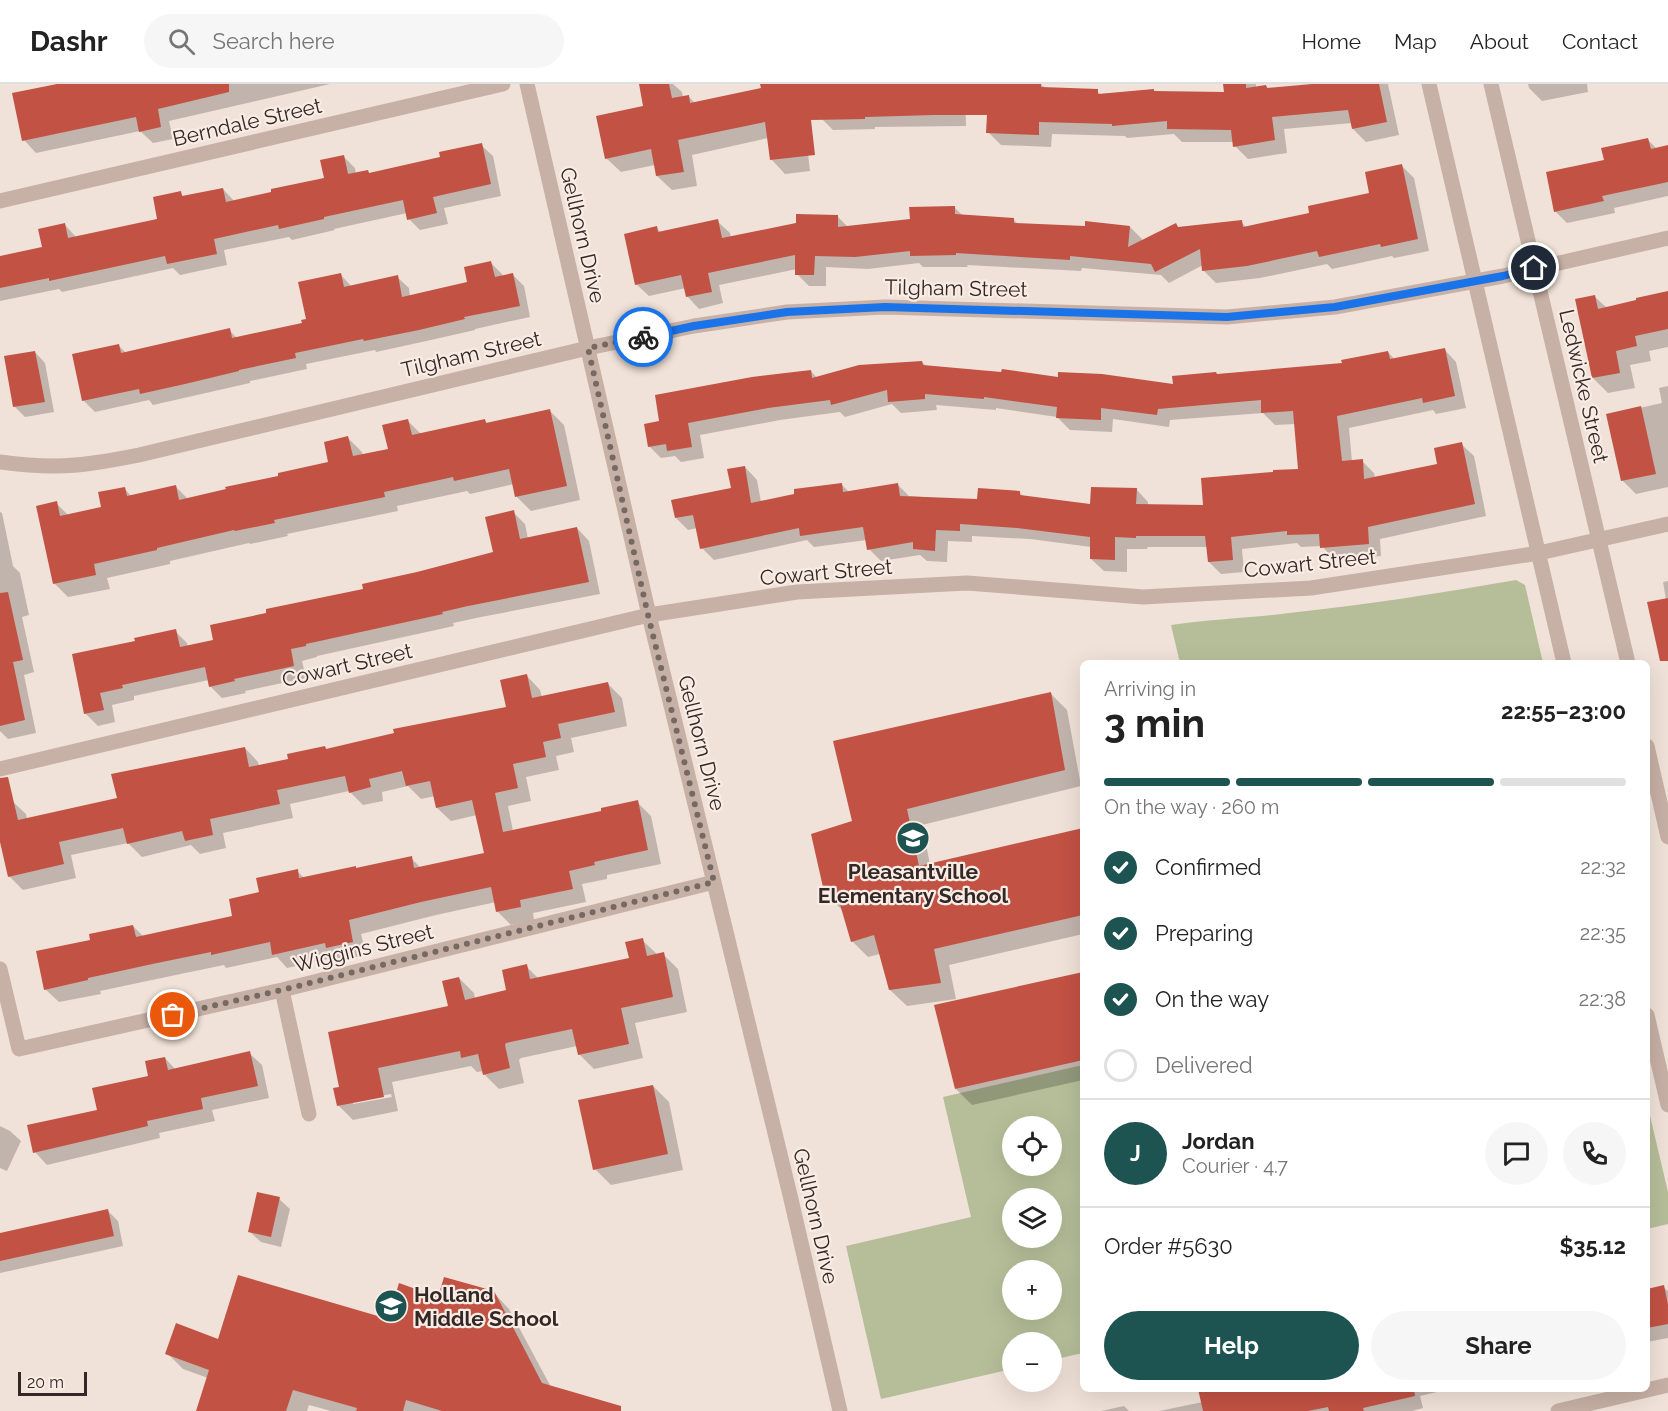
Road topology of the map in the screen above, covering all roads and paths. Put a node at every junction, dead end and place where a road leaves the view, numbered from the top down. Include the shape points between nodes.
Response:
1 (503, 84) edge
2 (527, 84) edge
3 (1429, 84) edge
4 (1491, 84) edge
5 (0, 201) edge
6 (1668, 238) edge
7 (1534, 268) junction
8 (1476, 281) junction
9 (588, 348) junction
10 (0, 462) edge
11 (1668, 524) edge
12 (1600, 540) junction
13 (1539, 553) junction
14 (648, 615) junction
15 (1563, 660) edge
16 (1627, 660) edge
17 (1650, 762) edge
18 (0, 769) edge
19 (1659, 811) edge
20 (1668, 837) edge
21 (714, 882) junction
22 (0, 969) edge
23 (282, 990) junction
24 (1650, 1027) edge
25 (1667, 1095) edge
26 (309, 1114) dead end
27 (1668, 1385) edge
28 (1650, 1389) edge
29 (1638, 1392) edge
30 (840, 1411) edge
31 (1558, 1411) edge

1 - 5 street, Berndale Street
2 - 9 street, Gellhorn Drive
3 - 8 street
4 - 7 street, Ledwicke Street
6 - 7 street, Tilgham Street
7 - 8 street, Tilgham Street
7 - 12 street, Ledwicke Street
8 - 9 street, Tilgham Street via 1335,307 1227,317 885,307 787,312
8 - 13 street
9 - 10 street, Tilgham Street via 139,455 91,464
9 - 14 street, Gellhorn Drive
11 - 12 street, Cowart Street
12 - 13 street, Cowart Street
12 - 16 street, Ledwicke Street
13 - 14 street, Cowart Street via 1311,588 1143,597 967,583 797,592
13 - 15 street
14 - 18 street, Cowart Street
14 - 21 street, Gellhorn Drive
17 - 19 street
19 - 20 street
21 - 23 street, Wiggins Street
21 - 30 street, Gellhorn Drive
22 - 23 street, Wiggins Street via 20,1049
23 - 26 street
24 - 25 street
27 - 28 street
29 - 31 street

